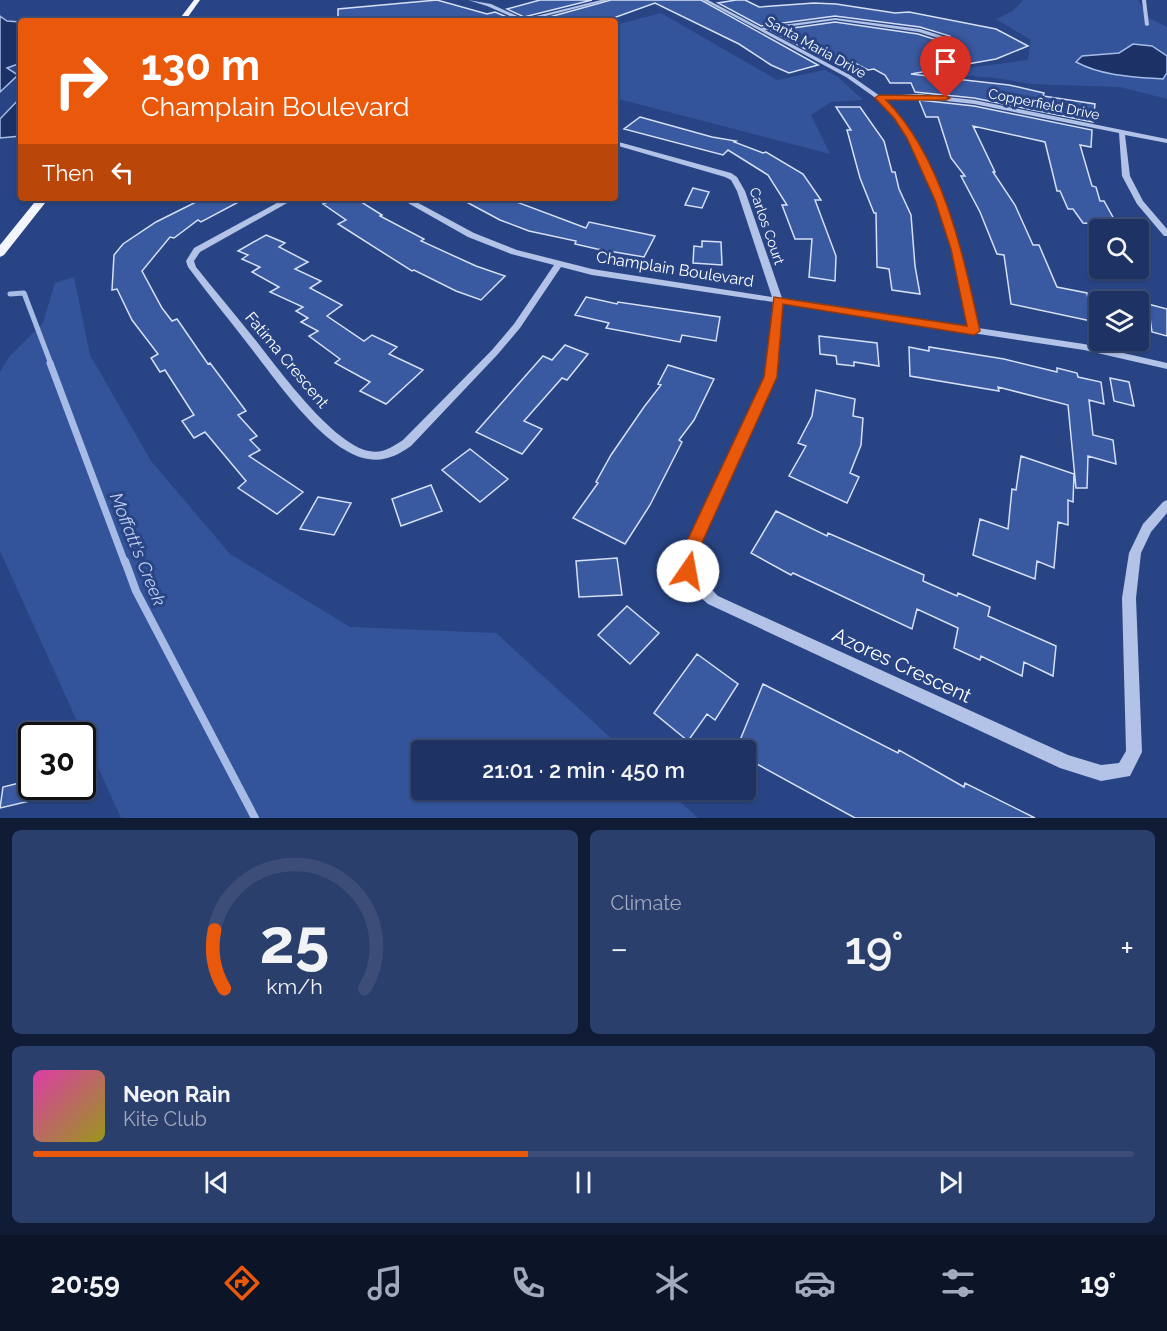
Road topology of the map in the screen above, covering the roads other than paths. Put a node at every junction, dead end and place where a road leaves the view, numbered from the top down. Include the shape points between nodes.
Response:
1 (197, 0) edge
2 (470, 0) edge
3 (607, 0) edge
4 (705, 0) edge
5 (1144, 0) edge
6 (184, 18) edge
7 (515, 18) edge
8 (533, 18) edge
9 (1147, 25) dead end
10 (761, 29) junction
11 (946, 39) dead end
12 (879, 98) junction
13 (1122, 132) junction
14 (1167, 141) edge
15 (618, 144) edge
16 (42, 201) edge
17 (287, 201) edge
18 (409, 201) edge
19 (1167, 234) edge
20 (0, 253) edge
21 (558, 265) junction
22 (778, 300) junction
23 (974, 331) junction
24 (1167, 366) edge
25 (1167, 505) edge

1 - 6 main road
2 - 7 street
3 - 8 street
4 - 10 street, Santa Maria Drive
5 - 9 street
10 - 11 street via 843,19
10 - 12 street, Santa Maria Drive via 848,76
12 - 13 street, Copperfield Drive via 946,98
12 - 23 street, Santa Maria Drive via 912,138 940,200 956,249
13 - 14 street, Copperfield Drive
13 - 19 street via 1126,176 1140,202
15 - 22 street, Carlos Court via 735,179
16 - 20 main road
17 - 21 street, Fatima Crescent via 197,250 190,261 192,267 316,420 356,452 376,457 407,443 495,352
18 - 21 street, Champlain Boulevard via 471,234
21 - 22 street, Champlain Boulevard
22 - 23 street, Champlain Boulevard
22 - 25 street, Azores Crescent via 770,377 688,556 688,571 697,587 713,600 1066,762 1101,773 1124,770 1134,752 1129,598 1135,553 1147,528
23 - 24 street, Champlain Boulevard via 1084,347

